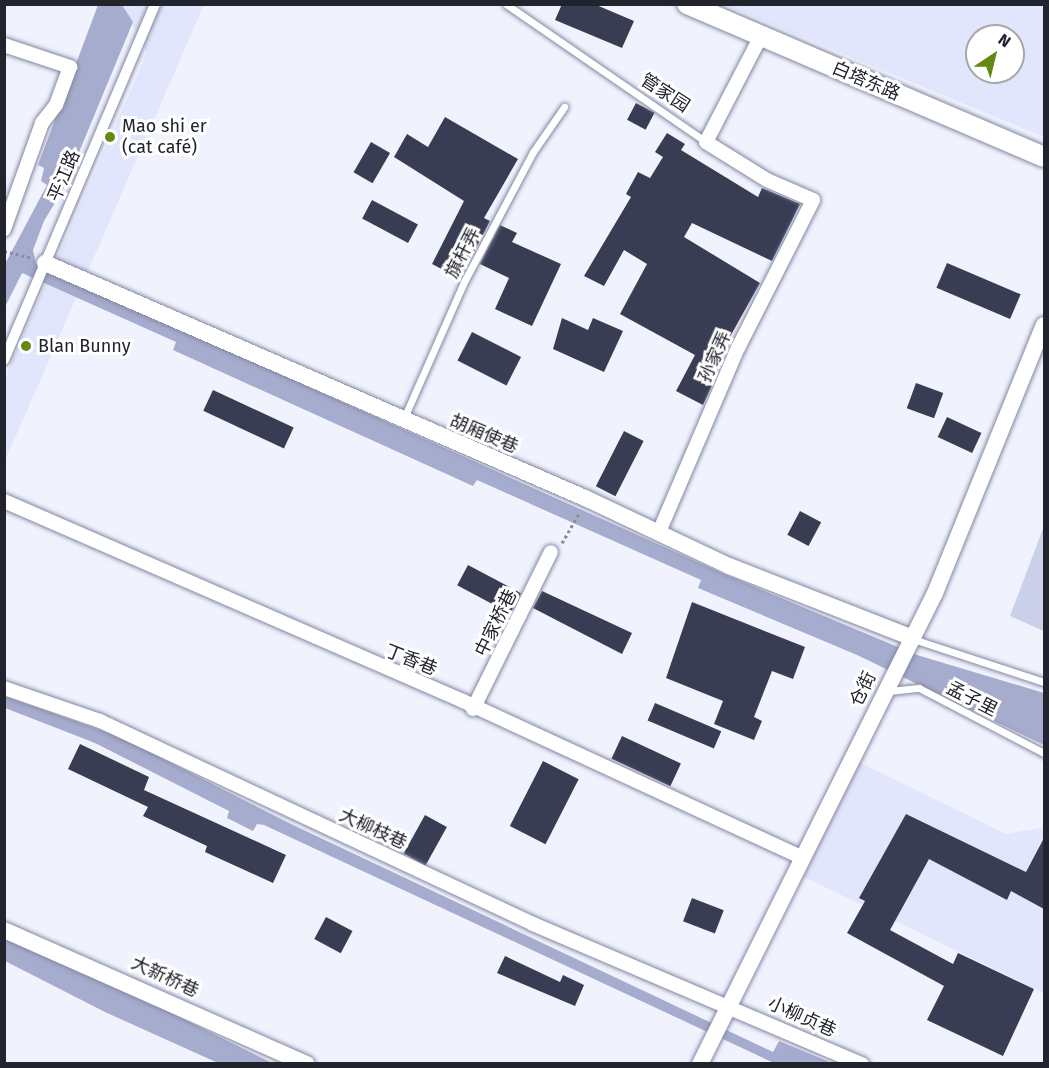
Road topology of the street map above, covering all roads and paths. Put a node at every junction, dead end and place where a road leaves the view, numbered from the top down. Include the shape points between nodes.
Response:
1 (155, 4) edge
2 (506, 4) edge
3 (687, 4) edge
4 (761, 36) junction
5 (4, 45) edge
6 (564, 107) dead end
7 (706, 142) junction
8 (1044, 158) edge
9 (813, 200) joint
10 (4, 229) edge
11 (4, 251) edge
12 (42, 263) junction
13 (1044, 325) edge
14 (4, 360) edge
15 (403, 421) junction
16 (4, 501) edge
17 (579, 513) dead end
18 (659, 532) junction
19 (571, 535) dead end
20 (551, 552) dead end
21 (908, 640) junction
22 (1044, 682) edge
23 (4, 688) edge
24 (885, 688) junction
25 (473, 710) junction
26 (1044, 753) edge
27 (801, 857) junction
28 (4, 930) edge
29 (727, 1003) junction
30 (307, 1064) edge
31 (700, 1064) edge
32 (862, 1064) edge

1 - 12 street, 平江路
2 - 7 lane, 管家园
3 - 4 main road, 白塔东路
4 - 7 street
4 - 8 main road, 白塔东路
5 - 10 street via 70,67 56,105 42,123
6 - 15 lane, 旗杆弄 via 465,280
7 - 9 street, 管家园 via 766,180
9 - 18 street, 孙家弄 via 738,348
11 - 12 path via 11,250
12 - 14 street, 平江路 via 38,282
12 - 15 street, 胡厢使巷
13 - 21 street, 仓街 via 935,593
15 - 18 street, 胡厢使巷
16 - 25 street, 丁香巷
17 - 19 path
18 - 21 street, 胡厢使巷
20 - 25 street, 中家桥巷
21 - 22 lane
21 - 24 street, 仓街
23 - 29 street, 大柳枝巷 via 100,721 533,924
24 - 26 lane, 孟子里 via 919,688
24 - 27 street, 仓街
25 - 27 street, 丁香巷
27 - 29 street, 仓街
28 - 30 street, 大新桥巷
29 - 31 street, 仓街
29 - 32 street, 小柳贞巷

